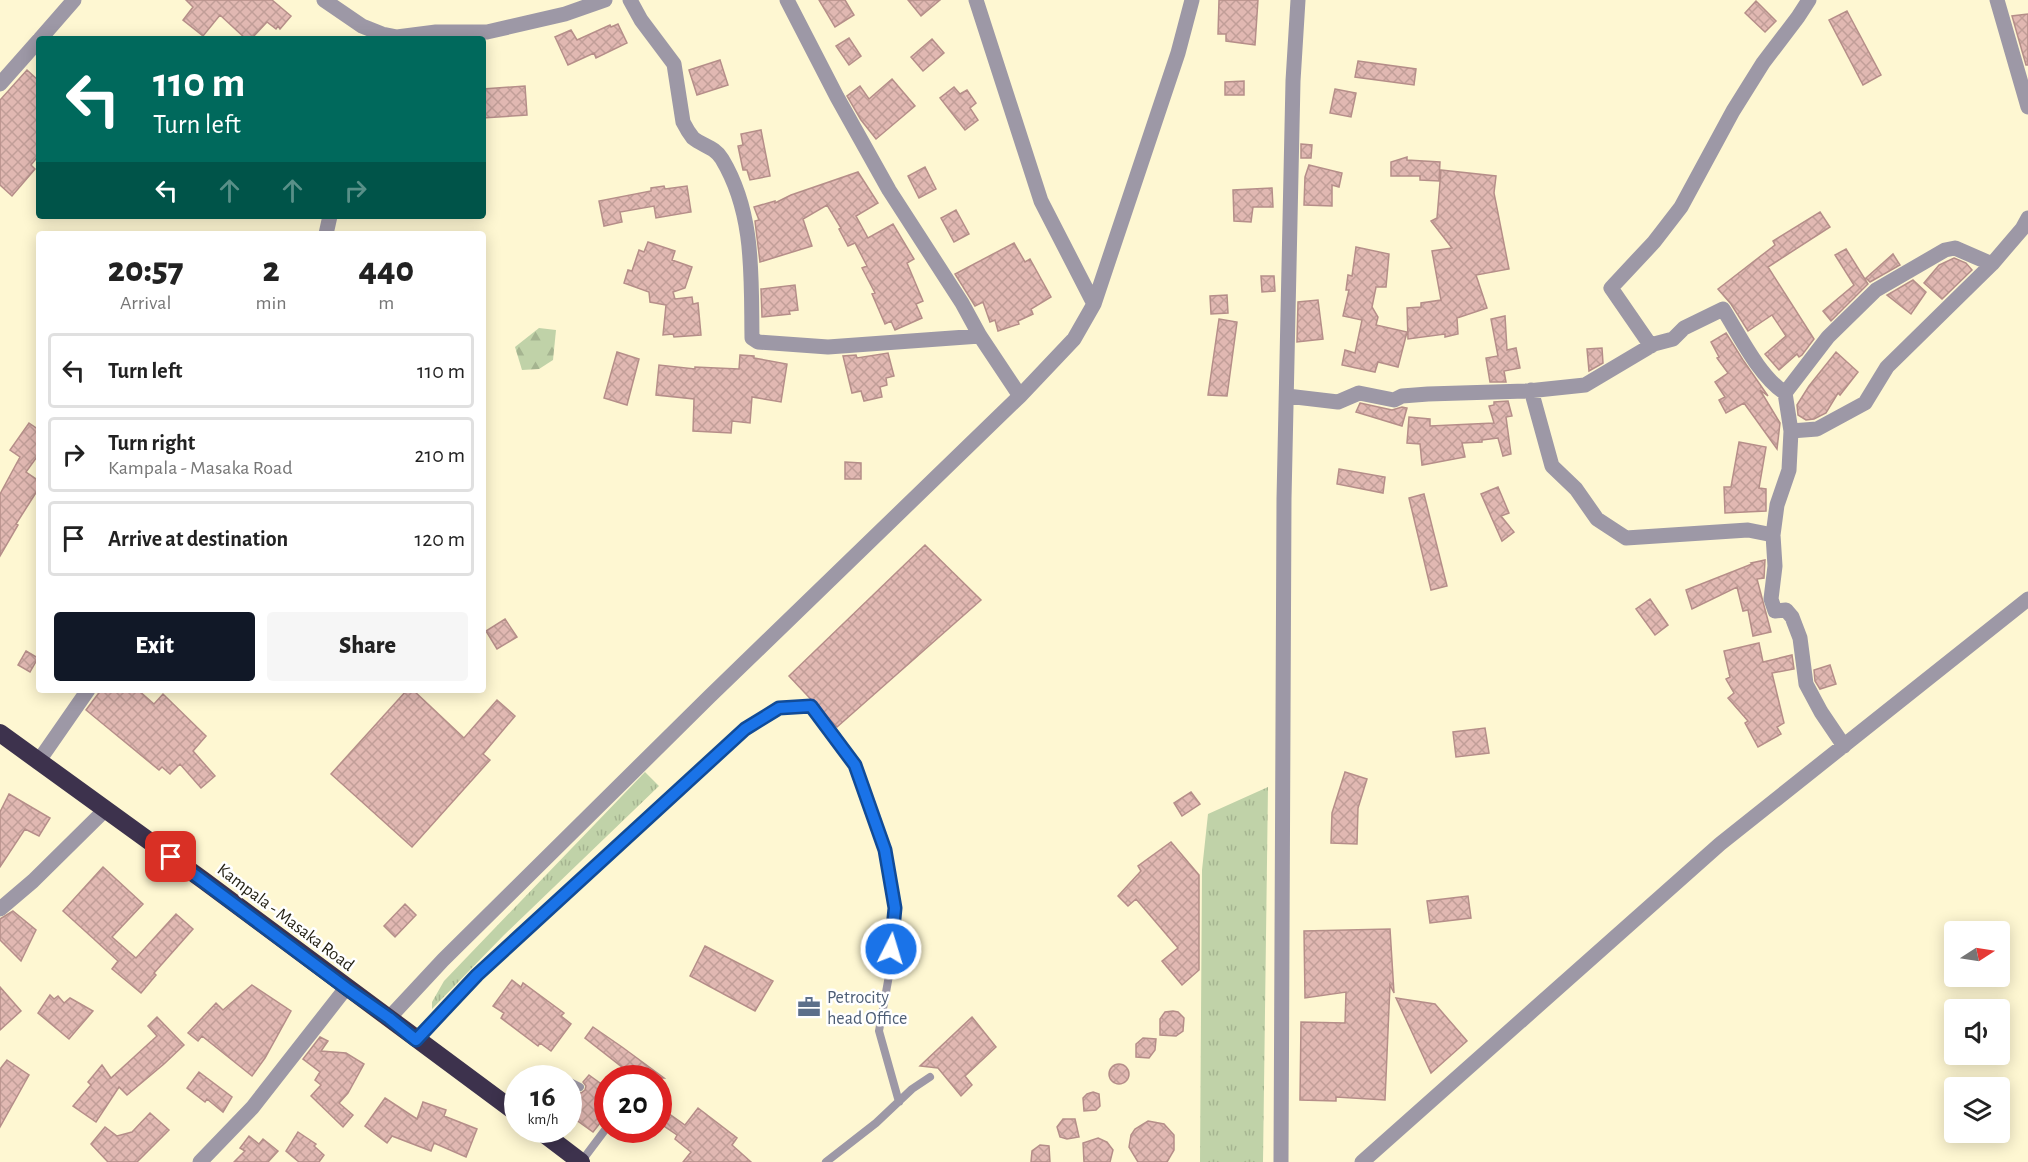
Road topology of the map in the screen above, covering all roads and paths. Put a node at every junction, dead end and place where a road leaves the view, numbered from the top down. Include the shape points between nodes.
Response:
1 (74, 0) edge
2 (324, 0) edge
3 (605, 0) edge
4 (630, 0) edge
5 (787, 0) edge
6 (976, 0) edge
7 (1192, 0) edge
8 (1298, 0) edge
9 (1809, 0) edge
10 (1997, 0) edge
11 (361, 33) edge
12 (42, 36) edge
13 (392, 36) edge
14 (405, 36) edge
15 (36, 43) edge
16 (0, 84) edge
17 (2028, 107) edge
18 (2028, 218) edge
19 (1992, 264) junction
20 (1094, 304) junction
21 (980, 336) junction
22 (1651, 346) junction
23 (1532, 390) junction
24 (1785, 393) junction
25 (1020, 396) junction
26 (1287, 396) junction
27 (1791, 431) junction
28 (1773, 535) junction
29 (2028, 599) edge
30 (86, 693) edge
31 (0, 733) edge
32 (1844, 746) junction
33 (38, 762) junction
34 (106, 809) junction
35 (0, 909) edge
36 (346, 988) junction
37 (389, 1018) junction
38 (416, 1040) junction
39 (930, 1077) dead end
40 (899, 1102) junction
41 (504, 1104) edge
42 (556, 1143) edge
43 (594, 1143) edge
44 (579, 1161) edge
45 (200, 1162) edge
46 (826, 1162) edge
47 (1281, 1162) edge
48 (1362, 1162) edge

1 - 12 street
2 - 11 street
3 - 14 street via 565,14 486,32
4 - 21 street via 674,63 683,122 694,139 722,158 745,212 750,244 752,338 758,342 828,347
5 - 21 street via 889,190
6 - 20 street via 1041,201
7 - 20 street
8 - 26 street
9 - 22 street via 1733,111 1681,207 1611,288
10 - 17 street
11 - 13 street
15 - 16 street
18 - 19 street
19 - 24 street via 1954,248 1944,250 1876,290 1828,337
19 - 27 street via 1887,367 1865,404 1817,429
20 - 25 street via 1074,339
21 - 25 street
22 - 23 street via 1585,386
22 - 24 street via 1673,339 1684,328 1724,309 1773,386
23 - 26 street via 1428,394 1394,400 1359,393 1338,402
23 - 28 street via 1552,466 1576,489 1597,519 1626,538 1748,530
24 - 27 street
25 - 37 street via 701,705
26 - 47 street
27 - 28 street via 1789,470 1777,505
28 - 32 street via 1771,599 1775,611 1786,610 1792,617 1800,638 1806,684
29 - 32 street
30 - 33 street
31 - 33 highway, Kampala - Masaka Road
32 - 48 street via 1720,844
33 - 34 highway, Kampala - Masaka Road
34 - 35 street
34 - 36 highway, Kampala - Masaka Road
36 - 37 highway, Kampala - Masaka Road
36 - 45 street via 252,1108
37 - 38 highway, Kampala - Masaka Road
38 - 40 lane via 477,975 745,729 779,708 811,706 855,765 885,850 895,908 890,970 879,1031
38 - 41 highway, Kampala - Masaka Road
39 - 40 lane
40 - 46 lane
42 - 44 highway
43 - 44 lane

